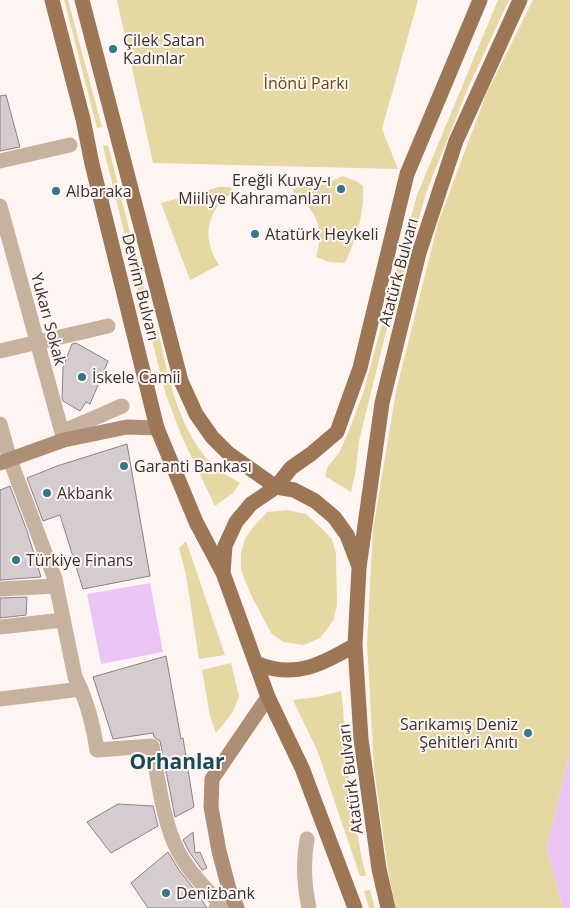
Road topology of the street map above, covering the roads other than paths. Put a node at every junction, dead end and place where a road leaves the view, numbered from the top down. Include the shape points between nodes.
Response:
1 (52, 0) edge
2 (82, 0) edge
3 (480, 0) edge
4 (520, 0) edge
5 (70, 145) dead end
6 (0, 161) edge
7 (1, 213) edge
8 (108, 326) dead end
9 (36, 342) junction
10 (0, 352) edge
11 (122, 406) dead end
12 (0, 424) edge
13 (157, 428) junction
14 (63, 436) junction
15 (5, 462) edge
16 (276, 487) junction
17 (359, 568) junction
18 (224, 573) junction
19 (56, 586) junction
20 (0, 589) edge
21 (62, 620) junction
22 (0, 627) edge
23 (355, 645) junction
24 (258, 664) junction
25 (81, 689) junction
26 (268, 697) junction
27 (0, 698) edge
28 (307, 839) dead end
29 (225, 907) edge
30 (309, 908) edge
31 (355, 908) edge
32 (388, 908) edge

1 - 13 main road, Devrim Bulvarı
2 - 16 main road, Devrim Bulvarı via 181,381 196,414 212,437 228,453
3 - 16 main road, Atatürk Bulvarı via 407,174 360,368 338,432 291,468
4 - 17 main road, Atatürk Bulvarı via 456,141 419,253 382,403
5 - 6 street
7 - 9 street, Yukarı Sokak
8 - 9 street
9 - 10 street
9 - 14 street, Yukarı Sokak
11 - 14 street
12 - 15 street
13 - 14 street via 127,427
13 - 18 main road, Devrim Bulvarı via 196,522
14 - 15 street
15 - 19 street
16 - 17 main road, Atatürk Bulvarı via 294,490 308,497 334,517 347,535
16 - 18 main road, Atatürk Bulvarı via 252,504 236,522 225,546
17 - 23 main road, Atatürk Bulvarı
18 - 24 main road, Atatürk Bulvarı
19 - 20 street
19 - 21 street
21 - 22 street
21 - 25 street via 75,677
23 - 24 main road via 332,659 306,668 281,671
23 - 32 main road, Atatürk Bulvarı via 361,739 379,869
24 - 26 main road, Atatürk Bulvarı
25 - 27 street
25 - 29 street via 93,724 97,750 152,746 165,815 178,851 202,884
26 - 29 street via 212,779 211,807 229,889
26 - 31 main road, Atatürk Bulvarı via 302,768
28 - 30 street via 304,858

